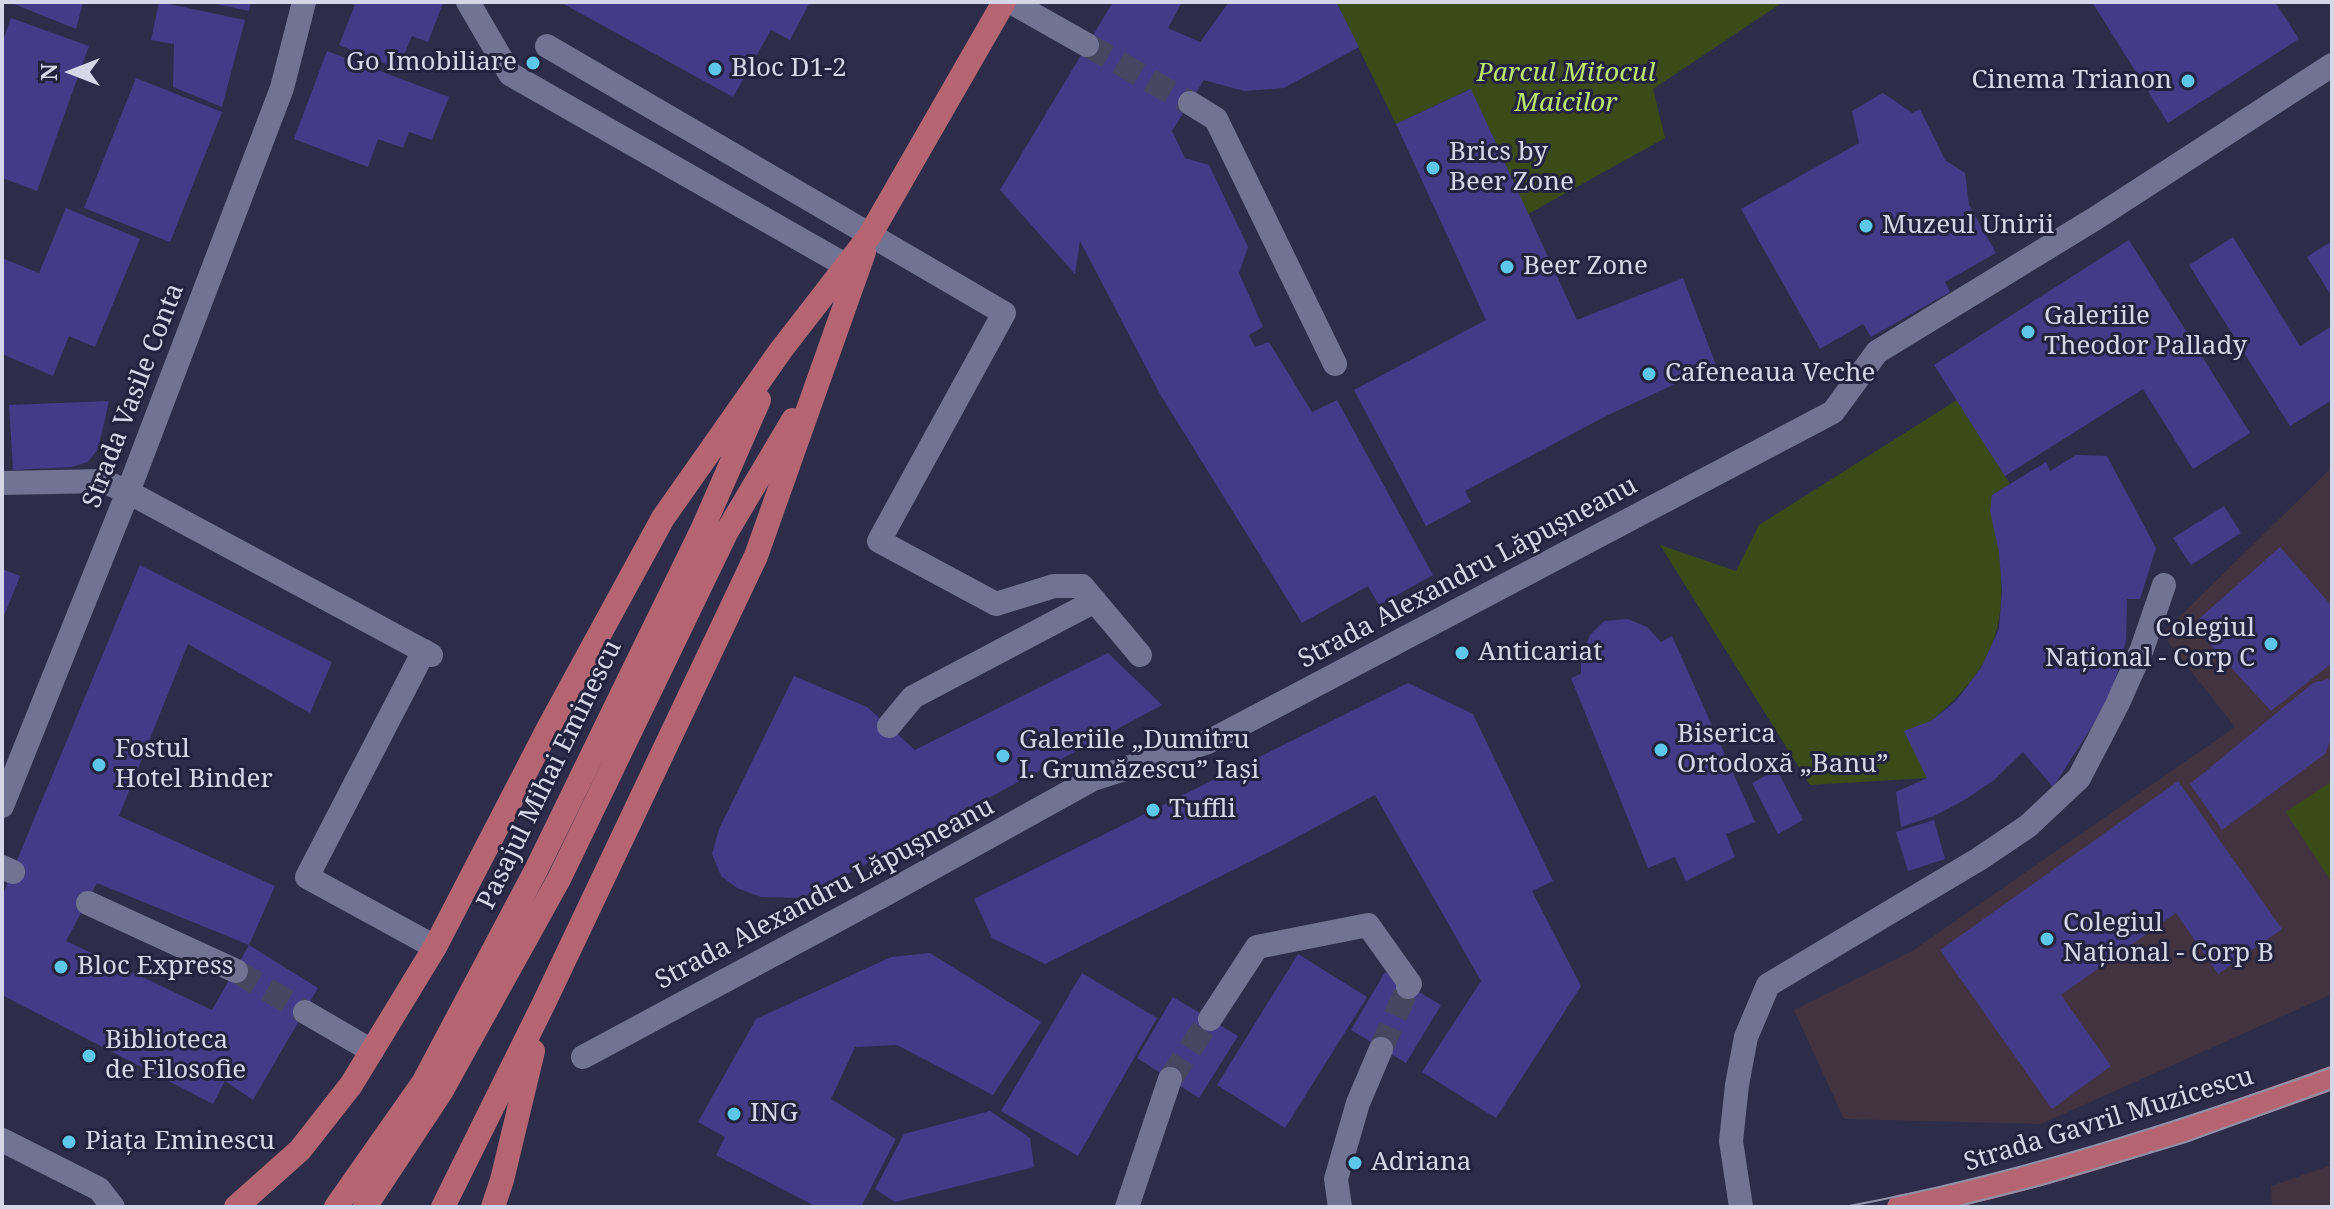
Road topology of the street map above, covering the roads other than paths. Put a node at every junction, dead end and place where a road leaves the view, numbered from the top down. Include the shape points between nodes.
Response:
1 (304, 2) edge
2 (468, 2) edge
3 (1004, 2) edge
4 (1011, 2) edge
5 (1087, 45) tunnel mouth
6 (547, 46) dead end
7 (2332, 65) edge
8 (1190, 103) tunnel mouth
9 (870, 235) junction
10 (845, 265) junction
11 (781, 350) junction
12 (1335, 364) dead end
13 (821, 374) junction
14 (2, 483) edge
15 (128, 492) junction
16 (2164, 585) dead end
17 (1095, 601) junction
18 (1140, 655) dead end
19 (889, 726) dead end
20 (2, 806) edge
21 (88, 903) dead end
22 (435, 947) junction
23 (236, 971) tunnel mouth
24 (1408, 987) dead end
25 (544, 1003) junction
26 (305, 1012) tunnel mouth
27 (1210, 1019) tunnel mouth
28 (1381, 1049) tunnel mouth
29 (372, 1051) junction
30 (583, 1057) dead end
31 (2332, 1078) edge
32 (1170, 1079) tunnel mouth
33 (2, 1140) edge
34 (1930, 1204) edge
35 (113, 1207) edge
36 (236, 1207) edge
37 (336, 1207) edge
38 (365, 1207) edge
39 (443, 1207) edge
40 (493, 1207) edge
41 (1127, 1207) edge
42 (1340, 1207) edge
43 (1741, 1207) edge
44 (1899, 1207) edge

1 - 15 street, Strada Vasile Conta via 282,88
2 - 10 street via 510,74
3 - 9 main road
4 - 5 street
6 - 9 street
7 - 30 street, Strada Alexandru Lăpușneanu via 1877,352 1833,412 1208,742 1093,779
8 - 12 street via 1216,119
9 - 10 main road
9 - 13 main road
9 - 17 street via 1004,313 879,541 996,604 1054,586 1082,586
10 - 11 main road
11 - 22 main road via 663,518
11 - 37 main road, Pasajul Mihai Eminescu via 702,530 536,870 423,1083
13 - 25 main road via 756,556
13 - 38 main road, Pasajul Mihai Eminescu via 726,533 559,879 441,1092
14 - 15 street via 103,481
15 - 20 street, Strada Vasile Conta
15 - 22 street via 428,653 307,877
16 - 43 street via 2124,691 2079,778 2028,826 1979,859 1768,985 1746,1037 1737,1085 1731,1141
17 - 18 street
17 - 19 street via 913,697
21 - 23 street
22 - 29 main road
24 - 27 street via 1368,925 1257,947
25 - 39 main road
25 - 40 main road
26 - 29 street
28 - 42 street via 1358,1103 1336,1179
29 - 36 main road via 300,1150
31 - 34 main road, Strada Gavril Muzicescu via 2183,1131
32 - 41 street
33 - 35 street via 99,1189
34 - 44 main road, Strada Gavril Muzicescu

